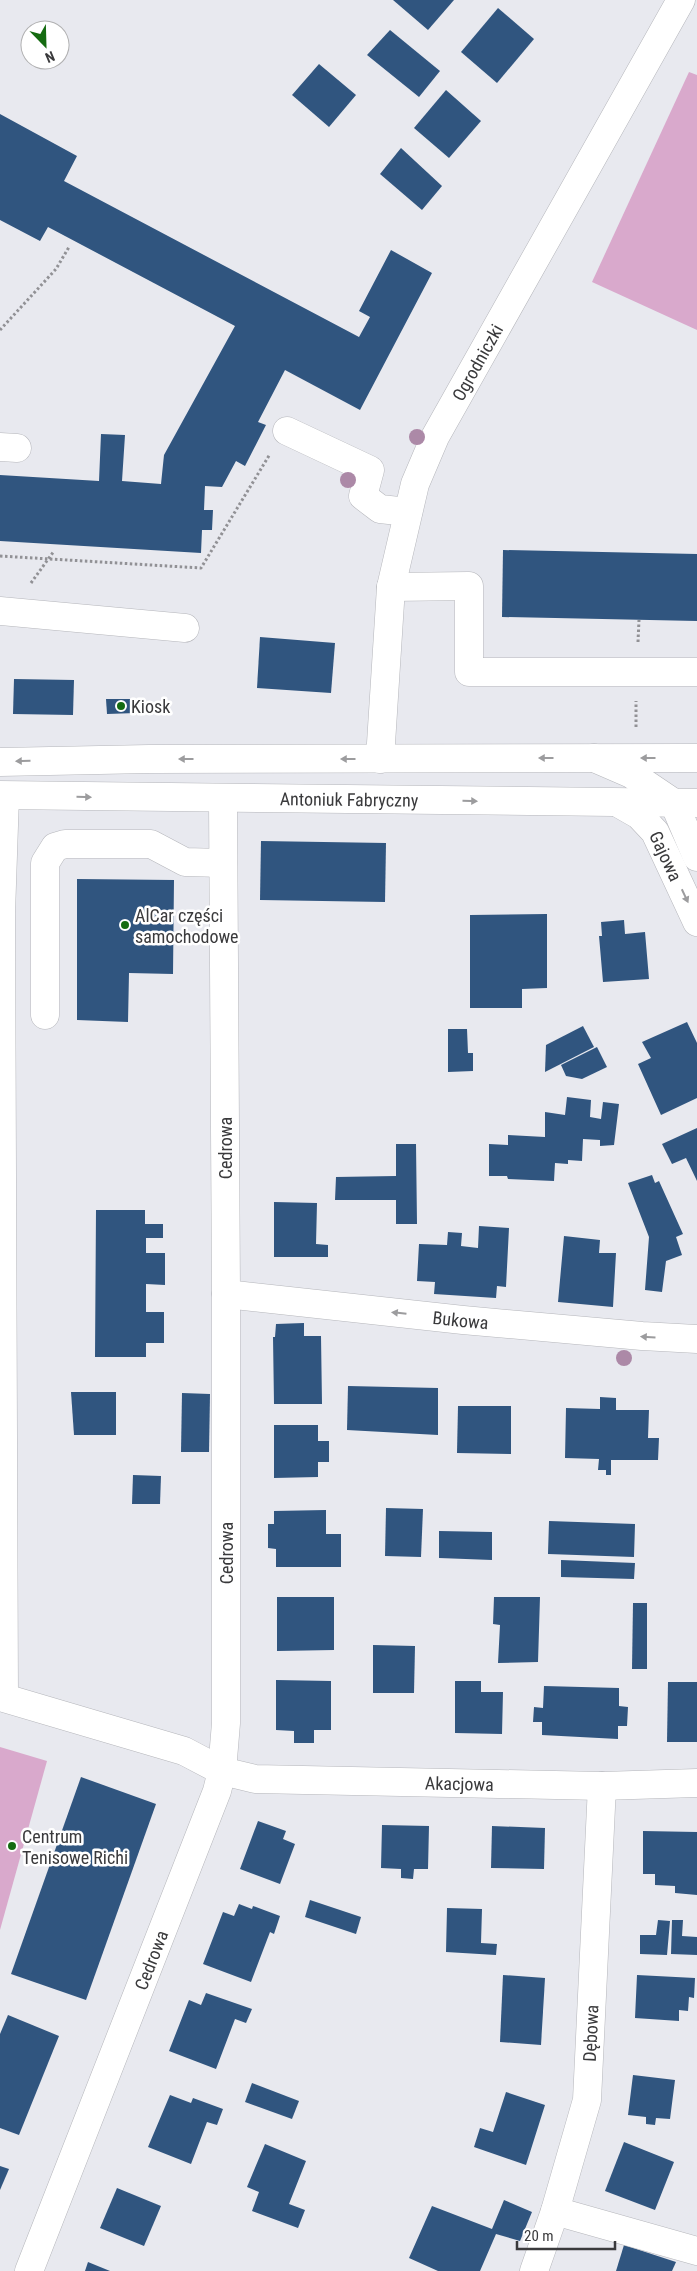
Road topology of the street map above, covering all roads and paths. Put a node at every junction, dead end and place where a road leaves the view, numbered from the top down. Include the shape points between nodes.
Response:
1 (681, 0) edge
2 (70, 247) dead end
3 (0, 330) edge
4 (287, 431) joint
5 (408, 512) junction
6 (0, 556) edge
7 (391, 587) junction
8 (0, 611) edge
9 (185, 628) dead end
10 (697, 672) edge
11 (594, 758) junction
12 (697, 758) edge
13 (380, 759) junction
14 (0, 762) edge
15 (2, 796) edge
16 (223, 799) junction
17 (618, 803) junction
18 (686, 803) edge
19 (697, 857) edge
20 (223, 863) junction
21 (1, 913) junction
22 (45, 914) junction
23 (697, 922) edge
24 (45, 1015) dead end
25 (226, 1294) junction
26 (697, 1338) edge
27 (222, 1771) junction
28 (697, 1784) edge
29 (602, 1786) junction
30 (556, 2211) junction
31 (697, 2251) edge
32 (29, 2271) edge
33 (534, 2271) edge

1 - 5 street, Ogrodniczki via 435,437 415,484
2 - 3 path via 56,269
4 - 5 street via 370,470 363,496 380,509
4 - 6 path via 259,470 201,568
5 - 7 street, Ogrodniczki
7 - 10 street via 469,586 469,672
7 - 13 street, Ogrodniczki
8 - 9 street
12 -> 11 street
11 -> 13 street
11 - 18 street
13 -> 14 street
15 -> 16 street, Antoniuk Fabryczny
15 - 21 street
16 -> 17 street, Antoniuk Fabryczny
16 - 20 street, Cedrowa
17 - 18 street, Antoniuk Fabryczny
17 -> 23 street, Gajowa via 639,815 655,832
18 - 19 street, Gajowa
20 - 22 street via 185,862 151,844 65,844 55,847 45,863
20 - 25 street, Cedrowa
21 - 22 street
21 - 27 street, Akacjowa via 4,1698 184,1751
22 - 24 street
26 -> 25 street, Bukowa via 463,1320
25 - 27 street, Cedrowa via 226,1723
27 - 29 street, Akacjowa via 255,1778
27 - 32 street, Cedrowa via 217,1791
28 - 29 street, Akacjowa
29 - 30 street, Dębowa via 587,2100
30 - 31 street
30 - 33 street, Dębowa

